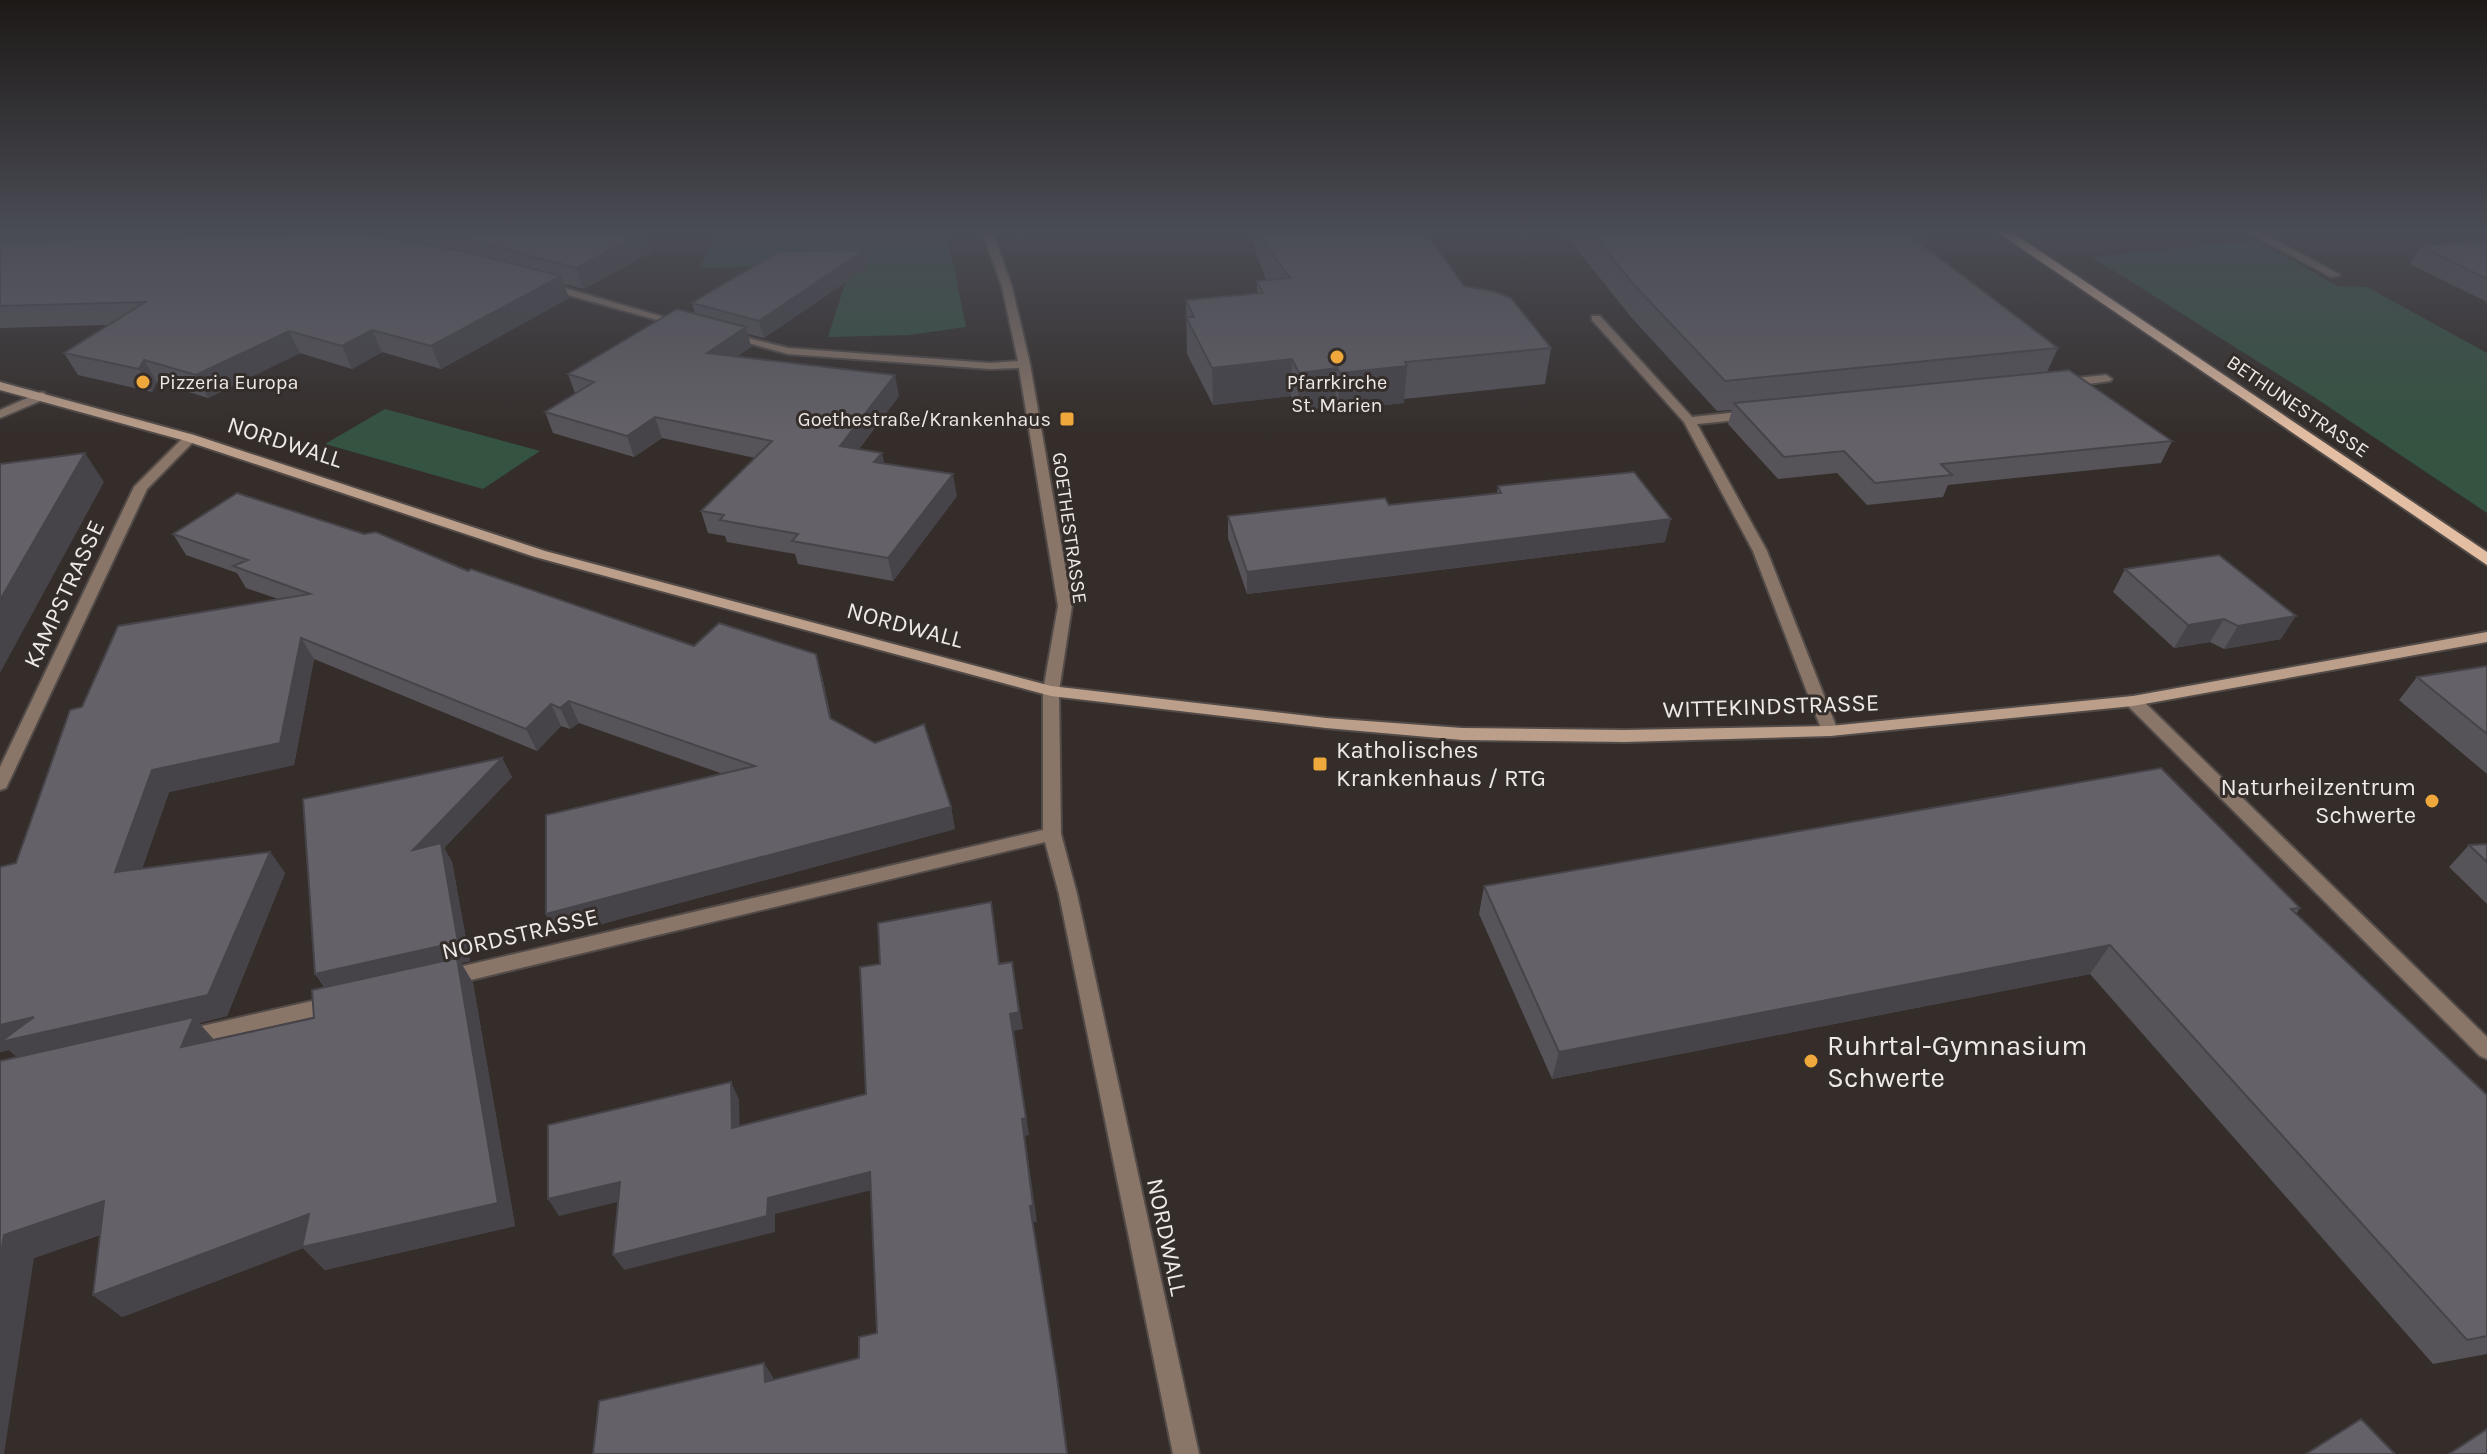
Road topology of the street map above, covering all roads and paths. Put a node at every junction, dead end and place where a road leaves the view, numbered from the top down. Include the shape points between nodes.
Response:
1 (599, 301) edge
2 (1010, 301) edge
3 (2105, 301) edge
4 (1596, 318) dead end
5 (696, 328) edge
6 (711, 332) edge
7 (1024, 364) junction
8 (2106, 379) dead end
9 (2045, 385) edge
10 (0, 386) edge
11 (41, 396) junction
12 (1765, 413) edge
13 (0, 414) edge
14 (1689, 421) junction
15 (190, 438) junction
16 (2487, 560) edge
17 (2487, 637) edge
18 (1051, 691) junction
19 (2133, 701) junction
20 (1830, 731) junction
21 (0, 784) edge
22 (1052, 834) junction
23 (428, 982) edge
24 (352, 1000) edge
25 (168, 1041) edge
26 (2487, 1050) edge
27 (1186, 1454) edge

1 - 5 street
2 - 7 street, GOETHESTRASSE
3 - 16 main road, BETHUNESTRASSE
4 - 14 street
6 - 7 street via 788,351
7 - 18 street, GOETHESTRASSE via 1065,606
8 - 9 street
10 - 11 main road, NORDWALL
11 - 13 street
11 - 15 main road, NORDWALL
12 - 14 street
14 - 20 street via 1760,551
15 - 18 main road, NORDWALL via 540,554
15 - 21 street, KAMPSTRASSE via 141,487
17 - 19 main road, WITTEKINDSTRASSE
18 - 20 main road, WITTEKINDSTRASSE via 1462,734
18 - 22 street, NORDWALL
19 - 20 main road, WITTEKINDSTRASSE
19 - 26 street
22 - 23 street, NORDSTRASSE
22 - 27 street, NORDWALL
24 - 25 street

